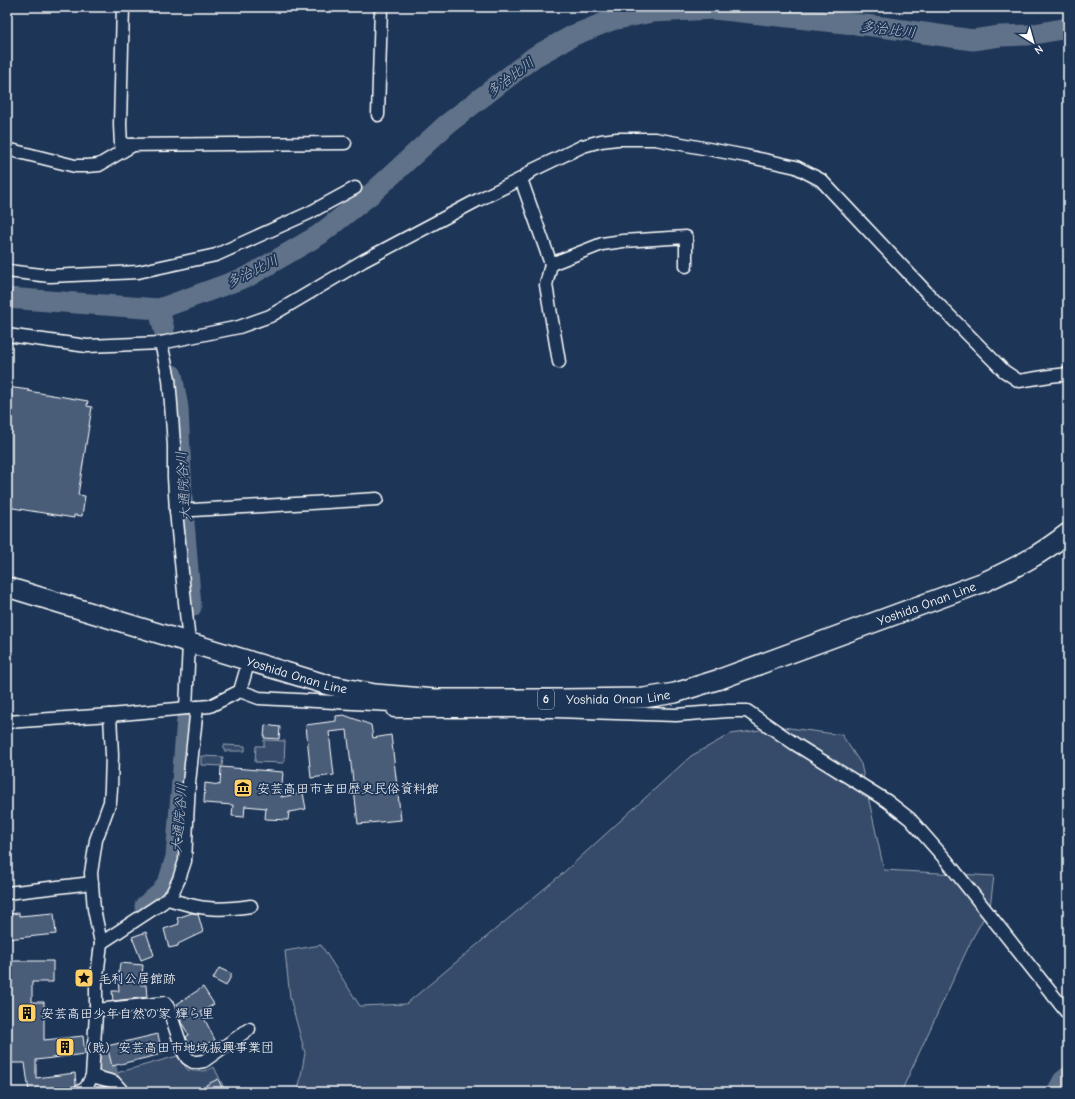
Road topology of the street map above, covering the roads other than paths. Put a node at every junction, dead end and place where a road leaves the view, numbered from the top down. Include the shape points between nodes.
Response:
1 (122, 7) edge
2 (381, 7) edge
3 (378, 115) dead end
4 (345, 143) dead end
5 (133, 145) junction
6 (7, 149) edge
7 (522, 179) junction
8 (355, 188) dead end
9 (551, 264) junction
10 (686, 266) dead end
11 (7, 271) edge
12 (7, 335) edge
13 (161, 343) junction
14 (559, 362) dead end
15 (1068, 374) edge
16 (377, 499) dead end
17 (176, 511) junction
18 (1068, 534) edge
19 (7, 587) edge
20 (189, 643) junction
21 (249, 660) junction
22 (240, 691) junction
23 (191, 707) junction
24 (110, 715) junction
25 (7, 722) edge
26 (92, 883) junction
27 (7, 893) edge
28 (167, 899) junction
29 (251, 906) dead end
30 (101, 943) junction
31 (96, 1010) junction
32 (1068, 1014) edge
33 (249, 1029) dead end
34 (95, 1077) junction
35 (79, 1092) edge
36 (124, 1092) edge

1 - 5 street via 121,145
2 - 3 street
4 - 5 street
5 - 6 street via 99,165 87,166 75,166
7 - 9 street
7 - 13 street via 363,261 270,316 239,327
7 - 15 street via 533,170 583,146 601,141 630,139 655,138 673,141 796,167 821,180 1004,371 1019,381
8 - 11 street via 309,214 216,255 138,272 50,276
9 - 10 street via 602,244 686,237
9 - 14 street via 546,284
12 - 13 street via 87,346
13 - 17 street via 172,404
16 - 17 street
17 - 20 street
18 - 21 main road, Yoshida Onan Line / 6 via 1037,556 984,582 720,679 675,693 644,698 435,699 375,694 328,685
19 - 20 main road, Yoshida Onan Line / 6
20 - 21 main road, Yoshida Onan Line / 6
20 - 23 street
21 - 22 street
22 - 23 street via 210,706
22 - 32 street via 259,698 391,705 394,711 555,711 676,715 748,711 795,744 888,801 910,819 946,860
23 - 24 street
23 - 28 street via 185,861 172,894
24 - 25 street
24 - 26 street via 112,788 110,802 96,840
26 - 27 street
26 - 30 street
28 - 29 street via 208,908
28 - 30 street
30 - 31 street
31 - 33 street via 165,1004 183,1051 193,1062 204,1061
31 - 34 street
34 - 35 street
34 - 36 street via 114,1082

